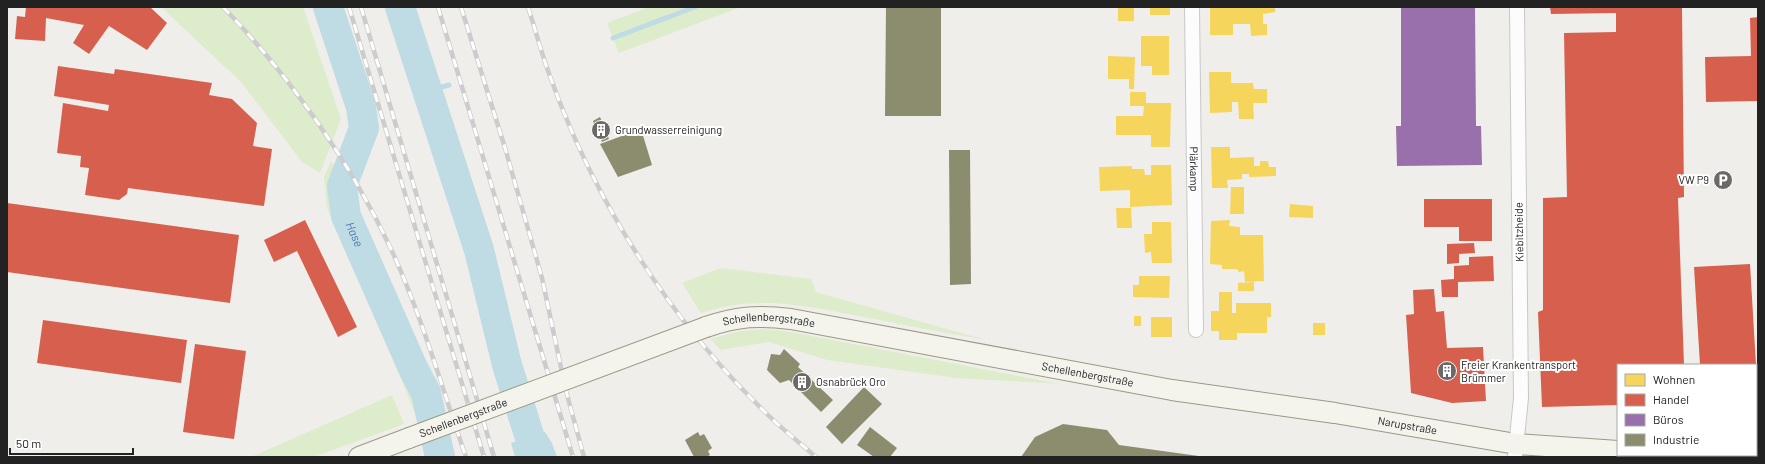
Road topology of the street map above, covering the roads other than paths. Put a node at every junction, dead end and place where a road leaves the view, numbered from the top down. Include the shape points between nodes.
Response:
1 (1192, 7) edge
2 (1517, 7) edge
3 (1196, 330) dead end
4 (1197, 394) joint
5 (1516, 451) edge
6 (1617, 451) edge
7 (359, 457) edge

1 - 3 street, Piärkamp
2 - 5 street, Kiebitzheide via 1521,398
4 - 5 street, Narupstraße via 1335,413
4 - 7 street, Schellenbergstraße, bridge via 791,319 762,316 737,318 706,326
5 - 6 street, Narupstraße

